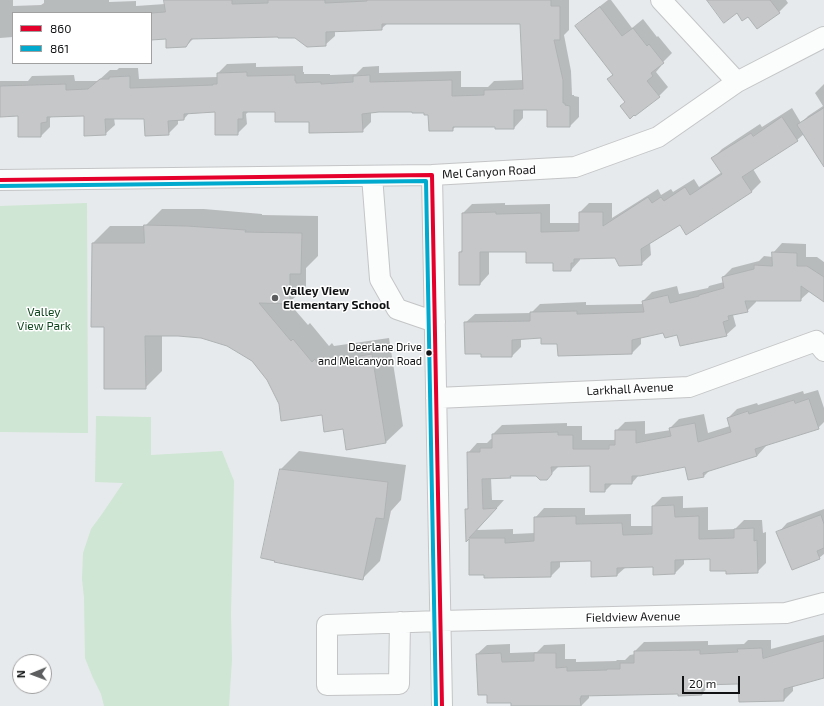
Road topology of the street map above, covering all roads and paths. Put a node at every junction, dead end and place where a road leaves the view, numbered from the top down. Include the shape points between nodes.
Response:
1 (661, 0) edge
2 (824, 37) edge
3 (736, 82) junction
4 (432, 175) junction
5 (372, 176) junction
6 (0, 180) edge
7 (435, 322) junction
8 (820, 346) edge
9 (436, 398) junction
10 (824, 603) edge
11 (440, 621) junction
12 (400, 622) junction
13 (442, 706) edge

1 - 3 street
2 - 3 street, Mel Canyon Road
3 - 4 street, Mel Canyon Road via 658,137 575,167
4 - 5 street, Mel Canyon Road
4 - 7 street
5 - 6 street, Mel Canyon Road
5 - 7 street via 380,279 397,309
7 - 9 street
8 - 9 street, Larkhall Avenue via 689,387
9 - 11 street
10 - 11 street, Fieldview Avenue via 786,613
11 - 12 street, Fieldview Avenue
11 - 13 street
12 - 12 street, Fieldview Avenue via 327,625 328,685 399,684

